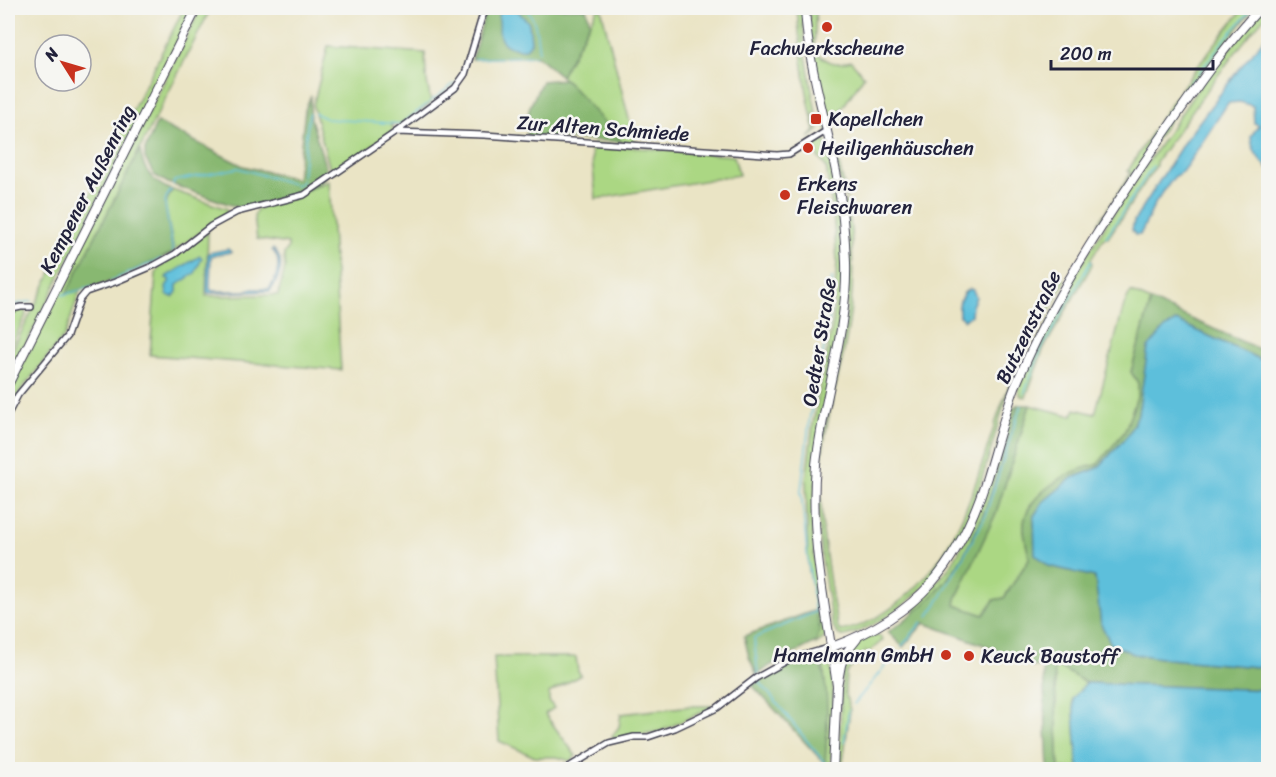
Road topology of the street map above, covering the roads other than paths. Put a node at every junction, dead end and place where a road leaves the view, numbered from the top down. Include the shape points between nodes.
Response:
1 (197, 8) edge
2 (488, 8) edge
3 (805, 8) edge
4 (1260, 8) edge
5 (826, 130) junction
6 (396, 132) junction
7 (31, 307) dead end
8 (8, 310) edge
9 (8, 386) edge
10 (8, 414) edge
11 (859, 637) junction
12 (828, 648) junction
13 (837, 686) junction
14 (564, 770) edge
15 (833, 770) edge

1 - 9 main road, Kempener Außenring
2 - 6 street via 465,74 455,88
3 - 5 main road, Oedter Straße via 810,64
4 - 11 main road, Butzenstraße via 1201,80 1123,194 1057,301 1015,387 972,517 949,561 908,606
5 - 6 street, Zur Alten Schmiede via 789,154 777,155
5 - 12 main road, Oedter Straße via 840,195 846,265 844,316 815,485 818,561
6 - 10 street via 304,195 237,212 155,265 86,292 67,336 18,395
7 - 8 street
11 - 12 main road, Butzenstraße
11 - 13 main road via 840,665
12 - 13 main road, Oedter Straße
12 - 14 street via 790,659 756,678 717,708 660,735 609,743
13 - 15 main road

